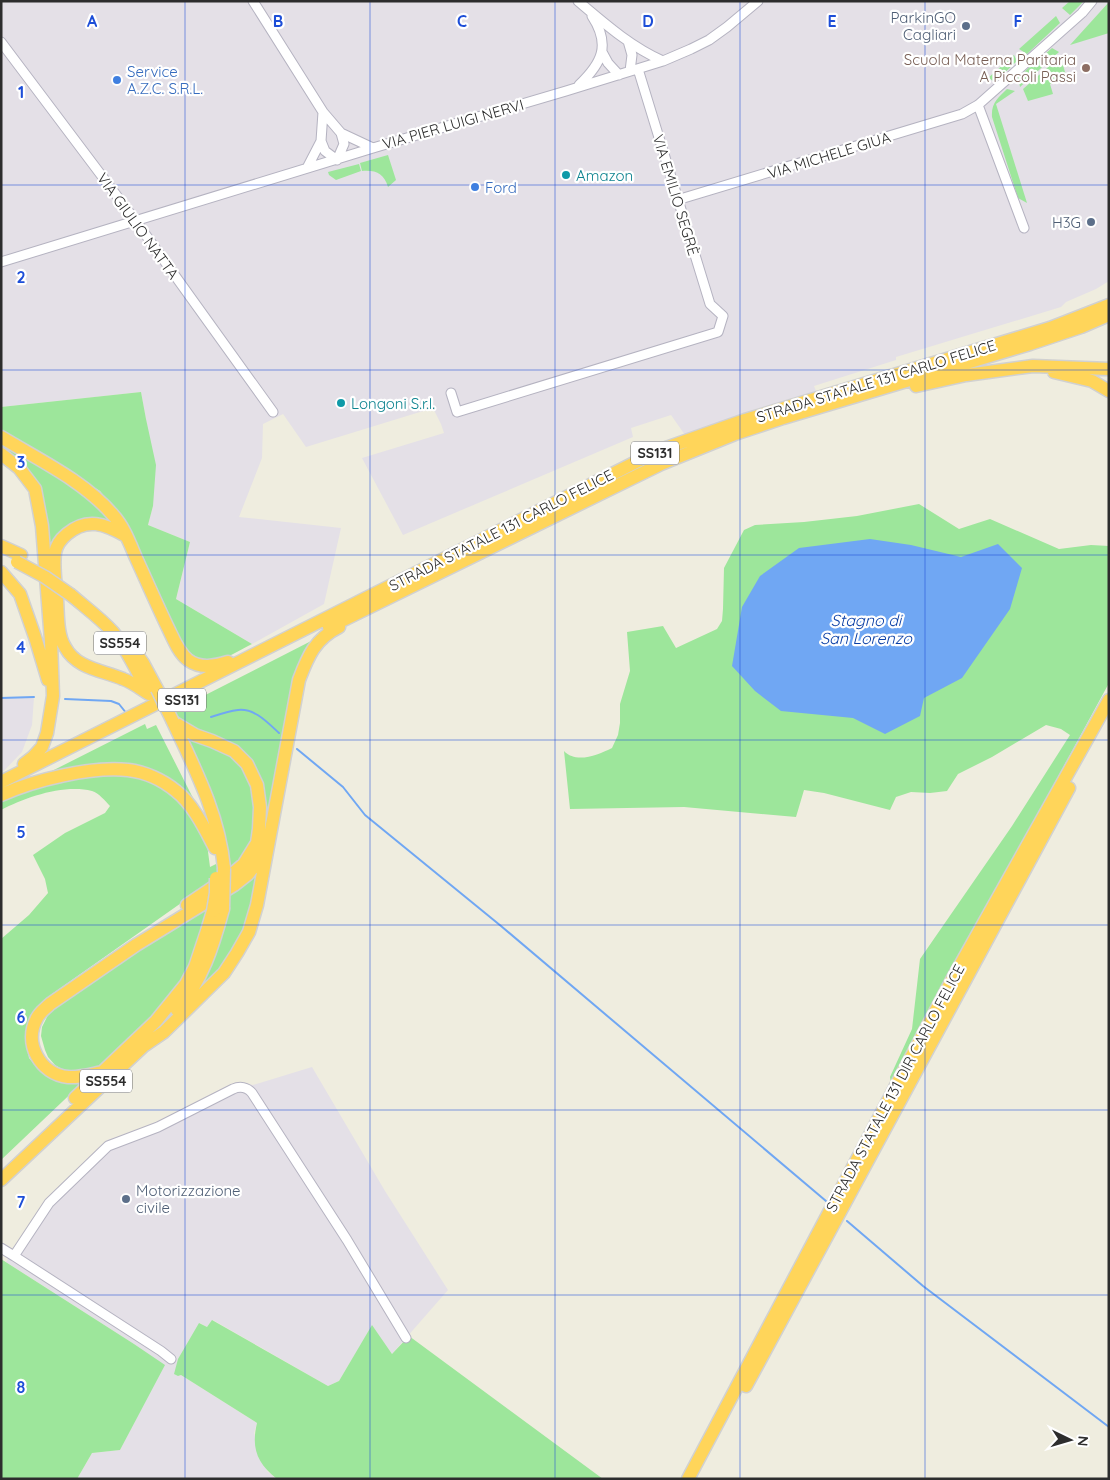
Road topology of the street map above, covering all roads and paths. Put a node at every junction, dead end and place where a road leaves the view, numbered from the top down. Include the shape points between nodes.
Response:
1 (254, 1) edge
2 (578, 1) edge
3 (758, 1) edge
4 (1092, 1) edge
5 (588, 10) junction
6 (628, 41) junction
7 (1, 42) edge
8 (602, 52) junction
9 (663, 61) junction
10 (634, 70) junction
11 (619, 75) junction
12 (576, 87) junction
13 (978, 105) junction
14 (323, 112) junction
15 (341, 133) junction
16 (321, 141) junction
17 (373, 148) junction
18 (337, 160) junction
19 (307, 168) junction
20 (677, 200) junction
21 (135, 220) junction
22 (1024, 228) dead end
23 (1, 262) edge
24 (1109, 296) edge
25 (1109, 305) edge
26 (1109, 315) edge
27 (1019, 368) junction
28 (1109, 369) edge
29 (904, 371) junction
30 (882, 388) junction
31 (1109, 391) edge
32 (451, 393) dead end
33 (273, 412) dead end
34 (1, 437) edge
35 (1, 454) edge
36 (126, 536) junction
37 (1, 546) edge
38 (1, 556) edge
39 (19, 559) junction
40 (1, 572) edge
41 (362, 610) junction
42 (253, 656) junction
43 (154, 695) junction
44 (53, 696) junction
45 (1109, 700) edge
46 (1109, 715) edge
47 (171, 726) junction
48 (1, 776) edge
49 (1, 782) edge
50 (1, 790) edge
51 (1, 795) edge
52 (215, 848) junction
53 (268, 848) junction
54 (220, 871) junction
55 (218, 910) junction
56 (136, 945) junction
57 (145, 1045) junction
58 (103, 1072) junction
59 (1, 1169) edge
60 (1, 1180) edge
61 (1, 1248) edge
62 (14, 1256) junction
63 (406, 1338) dead end
64 (171, 1359) dead end
65 (688, 1479) edge
66 (696, 1479) edge

1 - 14 street
2 - 5 street
3 - 9 street, VIA PIER LUIGI NERVI via 709,40
4 - 13 street, VIA MICHELE GIUA
5 - 6 street
5 - 8 street via 602,35
6 - 9 street
6 - 10 street, VIA EMILIO SEGRÈ
7 - 21 street, VIA GIULIO NATTA
8 - 11 street
8 - 12 street via 591,73
9 - 10 street, VIA PIER LUIGI NERVI
10 - 11 street, VIA PIER LUIGI NERVI
10 - 20 street, VIA EMILIO SEGRÈ
11 - 12 street, VIA PIER LUIGI NERVI
12 - 17 street, VIA PIER LUIGI NERVI
13 - 20 street, VIA MICHELE GIUA via 944,121
13 - 22 street
14 - 15 street
14 - 16 street
15 - 17 street
15 - 18 street via 344,144
16 - 18 street via 325,150
16 - 19 street
17 - 18 street, VIA PIER LUIGI NERVI
18 - 19 street, VIA PIER LUIGI NERVI
19 - 21 street, VIA PIER LUIGI NERVI
20 - 32 street, VIA EMILIO SEGRÈ via 710,304 723,316 718,332 457,412
21 - 23 street, VIA PIER LUIGI NERVI
21 - 33 street, VIA GIULIO NATTA
24 - 29 highway via 1091,307 940,355
25 - 29 highway, STRADA STATALE 131 CARLO FELICE / SS131 via 1050,328
26 - 30 highway, STRADA STATALE 131 CARLO FELICE / SS131 via 1030,344
27 - 28 highway
27 - 30 highway via 966,375 914,387
27 - 31 highway via 1068,374
29 - 42 highway, STRADA STATALE 131 CARLO FELICE / SS131 via 660,450
30 - 41 highway, STRADA STATALE 131 CARLO FELICE / SS131 via 734,434 661,464
34 - 36 highway via 100,500 115,516
35 - 44 highway via 19,468 35,489 43,536
36 - 42 highway via 179,649 188,660 213,666
36 - 43 highway via 112,528 85,524 62,539 55,551 54,565 58,625 64,647 78,662
37 - 39 highway, SS554
38 - 39 highway, SS554
39 - 43 highway, SS554, bridge via 72,591 113,633
40 - 44 highway via 20,594
41 - 50 highway, STRADA STATALE 131 CARLO FELICE / SS131
41 - 53 highway via 360,617 323,637 307,659 299,680
42 - 49 highway, STRADA STATALE 131 CARLO FELICE / SS131
43 - 47 highway, SS554, bridge
44 - 48 highway via 42,746 23,765
45 - 65 highway, STRADA STATALE 131 DIR CARLO FELICE via 939,1005
46 - 66 highway, STRADA STATALE 131 DIR CARLO FELICE
47 - 52 highway, SS554 via 208,816
47 - 54 highway, SS554 via 202,784 215,819 223,853
47 - 56 highway via 234,751 247,764 256,785 260,807 257,843 244,864 230,876 197,897
51 - 52 highway via 28,784 74,774 128,770 155,778 177,791 197,815
52 - 54 highway, SS554
53 - 56 highway via 248,874 234,885
53 - 57 highway via 257,905 249,932 237,953 224,973 202,995 164,1032
54 - 55 highway, SS554, bridge
55 - 57 highway, SS554 via 215,939 202,974 179,1008
55 - 58 highway, SS554 via 186,984 156,1021
56 - 58 highway via 50,1004 34,1024 34,1052 50,1071 68,1077
57 - 60 highway, SS554
58 - 59 highway, SS554
61 - 62 street
62 - 63 street via 49,1203 108,1146 158,1127 233,1089 247,1089 327,1209
62 - 64 street

